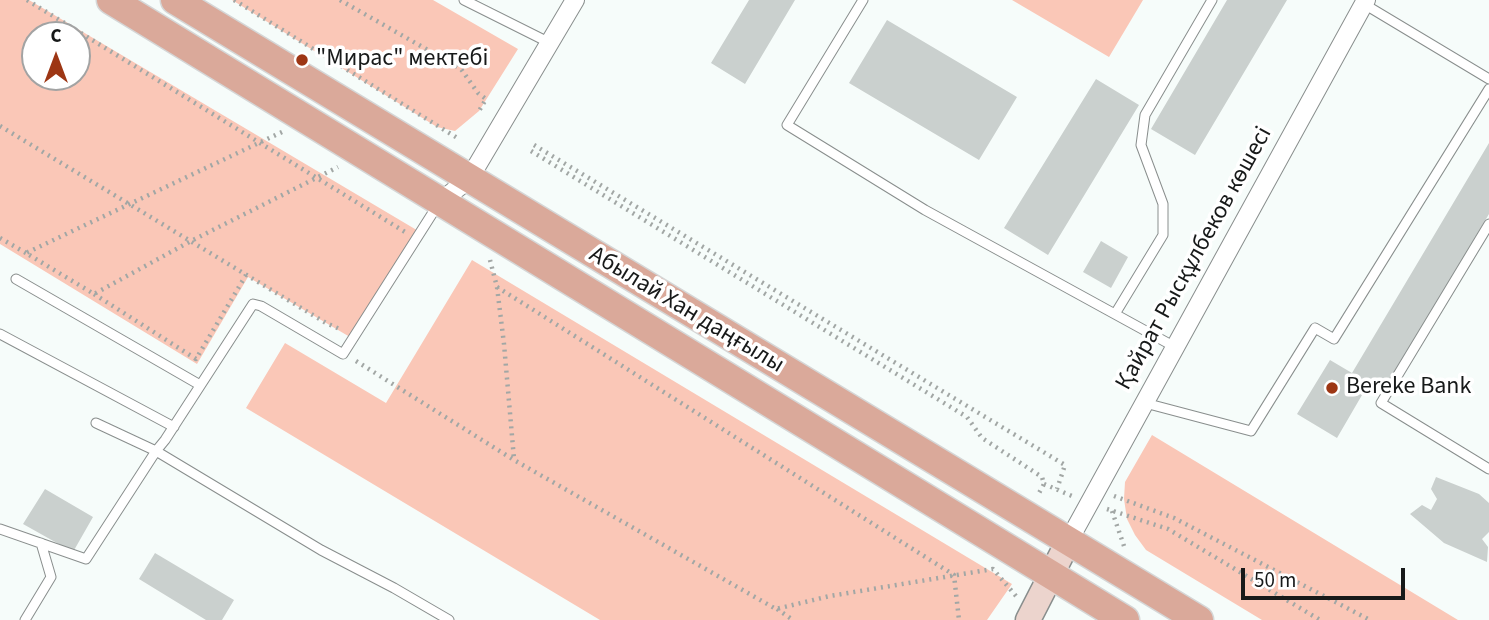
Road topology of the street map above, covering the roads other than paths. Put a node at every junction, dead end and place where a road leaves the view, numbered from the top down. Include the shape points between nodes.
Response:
1 (111, 0) edge
2 (175, 0) edge
3 (464, 0) edge
4 (575, 0) edge
5 (863, 0) edge
6 (1212, 0) edge
7 (1365, 2) edge
8 (550, 43) junction
9 (1489, 79) edge
10 (1489, 89) edge
11 (469, 178) junction
12 (440, 202) junction
13 (1489, 224) edge
14 (16, 279) dead end
15 (1115, 314) junction
16 (0, 334) edge
17 (1175, 347) junction
18 (200, 385) junction
19 (1144, 403) junction
20 (96, 423) dead end
21 (174, 427) junction
22 (156, 451) junction
23 (1489, 469) edge
24 (0, 530) edge
25 (1068, 542) junction
26 (41, 543) junction
27 (1051, 576) junction
28 (1030, 618) edge
29 (25, 620) edge
30 (449, 620) edge
31 (1125, 620) edge
32 (1199, 620) edge

1 - 12 main road, Абылай Хан даңғылы
2 - 11 main road, Абылай Хан даңғылы
3 - 8 lane
4 - 8 street
5 - 15 lane via 787,125 925,210
6 - 15 lane via 1145,115 1141,145 1163,204 1163,235
7 - 9 lane
7 - 17 street, Қайрат Рысқұлбеков көшесі
8 - 11 street
10 - 19 lane via 1334,339 1315,328 1251,431
11 - 12 street
11 - 25 main road, Абылай Хан даңғылы
12 - 18 lane via 343,354 253,304
12 - 27 main road, Абылай Хан даңғылы
13 - 23 lane via 1381,403
14 - 18 lane
15 - 17 lane
16 - 21 lane
17 - 19 street, Қайрат Рысқұлбеков көшесі
18 - 21 lane
19 - 25 street, Қайрат Рысқұлбеков көшесі
20 - 22 lane
21 - 22 lane
22 - 26 lane via 86,559
22 - 30 lane
24 - 26 lane
25 - 27 street
25 - 32 main road, Абылай Хан даңғылы
26 - 29 lane via 51,577
27 - 28 street
27 - 31 main road, Абылай Хан даңғылы

